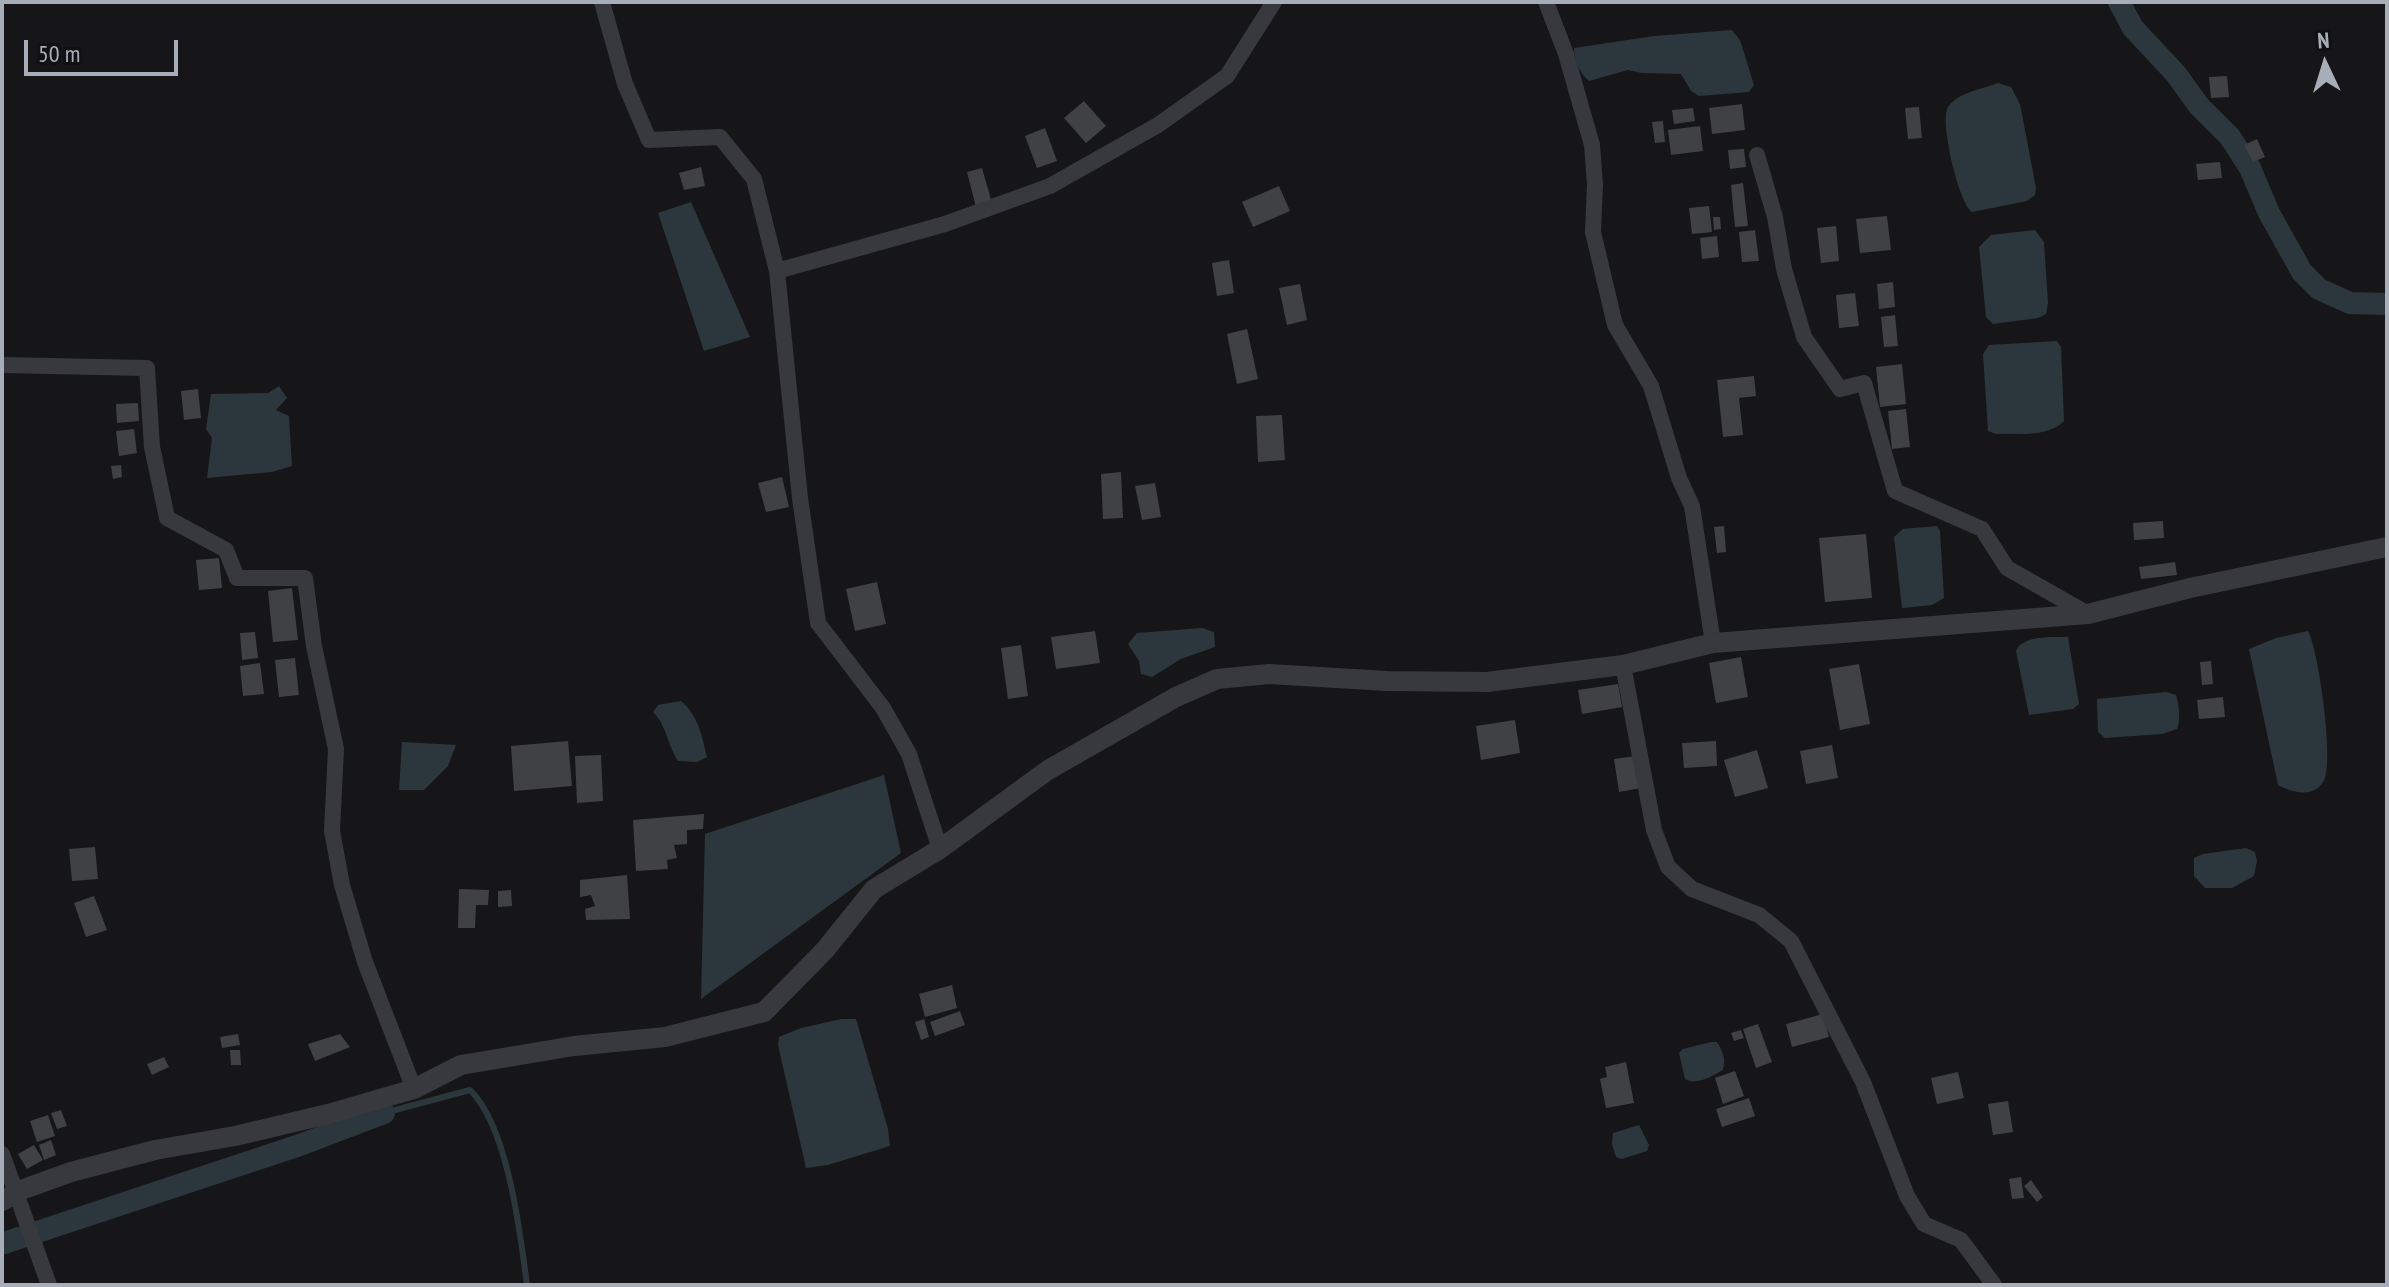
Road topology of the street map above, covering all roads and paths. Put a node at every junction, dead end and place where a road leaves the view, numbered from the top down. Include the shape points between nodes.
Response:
1 (602, 2) edge
2 (1274, 2) edge
3 (1546, 2) edge
4 (1757, 155) dead end
5 (777, 271) junction
6 (2, 365) edge
7 (2387, 547) edge
8 (2088, 614) junction
9 (1713, 643) junction
10 (1623, 665) junction
11 (940, 849) junction
12 (414, 1089) junction
13 (2, 1154) edge
14 (10, 1198) edge
15 (49, 1285) edge
16 (1994, 1285) edge

1 - 5 street via 625,84 649,140 720,137 754,179
2 - 5 street via 1227,76 1158,125 1050,186 945,224
3 - 9 street via 1592,145 1593,232 1615,325 1651,386 1692,506
4 - 8 street via 1804,337 1840,389 1864,383 1895,491 1982,529 2007,568
5 - 11 street via 818,623 883,708 909,754
6 - 12 street via 147,368 152,447 167,518 226,550 237,578 305,578 336,749 332,831 342,885
7 - 8 street
8 - 9 street
9 - 10 street
10 - 11 street via 1487,682 1269,674 1217,679 1048,770
10 - 16 street via 1654,830 1668,867 1692,889 1759,915 1791,941 1863,1082 1907,1196 1924,1224 1961,1240
11 - 12 street via 874,889 825,950 764,1012 665,1037 461,1065
12 - 14 street via 71,1172
13 - 14 street
14 - 15 street via 28,1226

